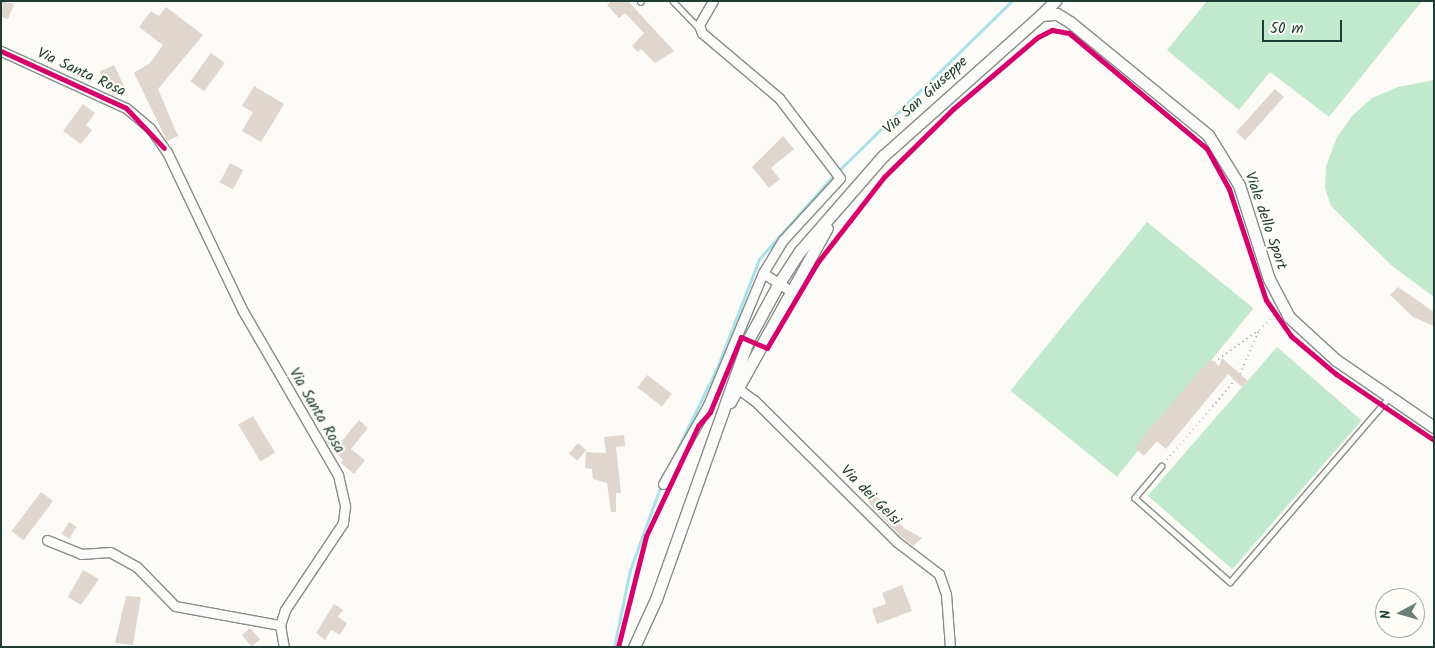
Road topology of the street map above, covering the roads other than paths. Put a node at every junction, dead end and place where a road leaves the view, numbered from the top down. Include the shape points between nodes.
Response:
1 (673, 1) edge
2 (713, 1) edge
3 (1055, 1) edge
4 (1041, 15) junction
5 (700, 29) junction
6 (1, 51) edge
7 (839, 208) junction
8 (763, 273) junction
9 (779, 283) junction
10 (789, 290) junction
11 (734, 386) junction
12 (1389, 397) junction
13 (1434, 427) edge
14 (1162, 466) road end
15 (663, 484) dead end
16 (47, 540) dead end
17 (280, 625) junction
18 (284, 647) edge
19 (634, 647) edge
20 (950, 647) edge

1 - 5 lane
2 - 5 street
3 - 4 street, Via San Giuseppe
4 - 7 street, Via San Giuseppe via 883,156
4 - 12 street, Viale dello Sport via 1057,14 1070,22 1208,135 1239,184 1269,279 1283,308 1310,340
5 - 8 street via 779,98 837,172 837,185 783,240
6 - 17 street, Via Santa Rosa via 126,108 150,128 167,152 243,311 338,475 345,506 343,523 285,610
7 - 9 street, Via San Giuseppe via 800,251
7 - 10 street, Via San Giuseppe
8 - 9 street
8 - 15 street via 708,405
9 - 10 street
9 - 11 street, Via San Giuseppe
10 - 11 street, Via San Giuseppe
11 - 19 street, Via San Giuseppe via 656,599
11 - 20 street, Via dei Gelsi via 897,542 939,574 946,594
12 - 13 street, Viale dello Sport
12 - 14 lane via 1230,582 1135,498
16 - 17 street via 81,554 110,552 137,567 175,606
17 - 18 street

